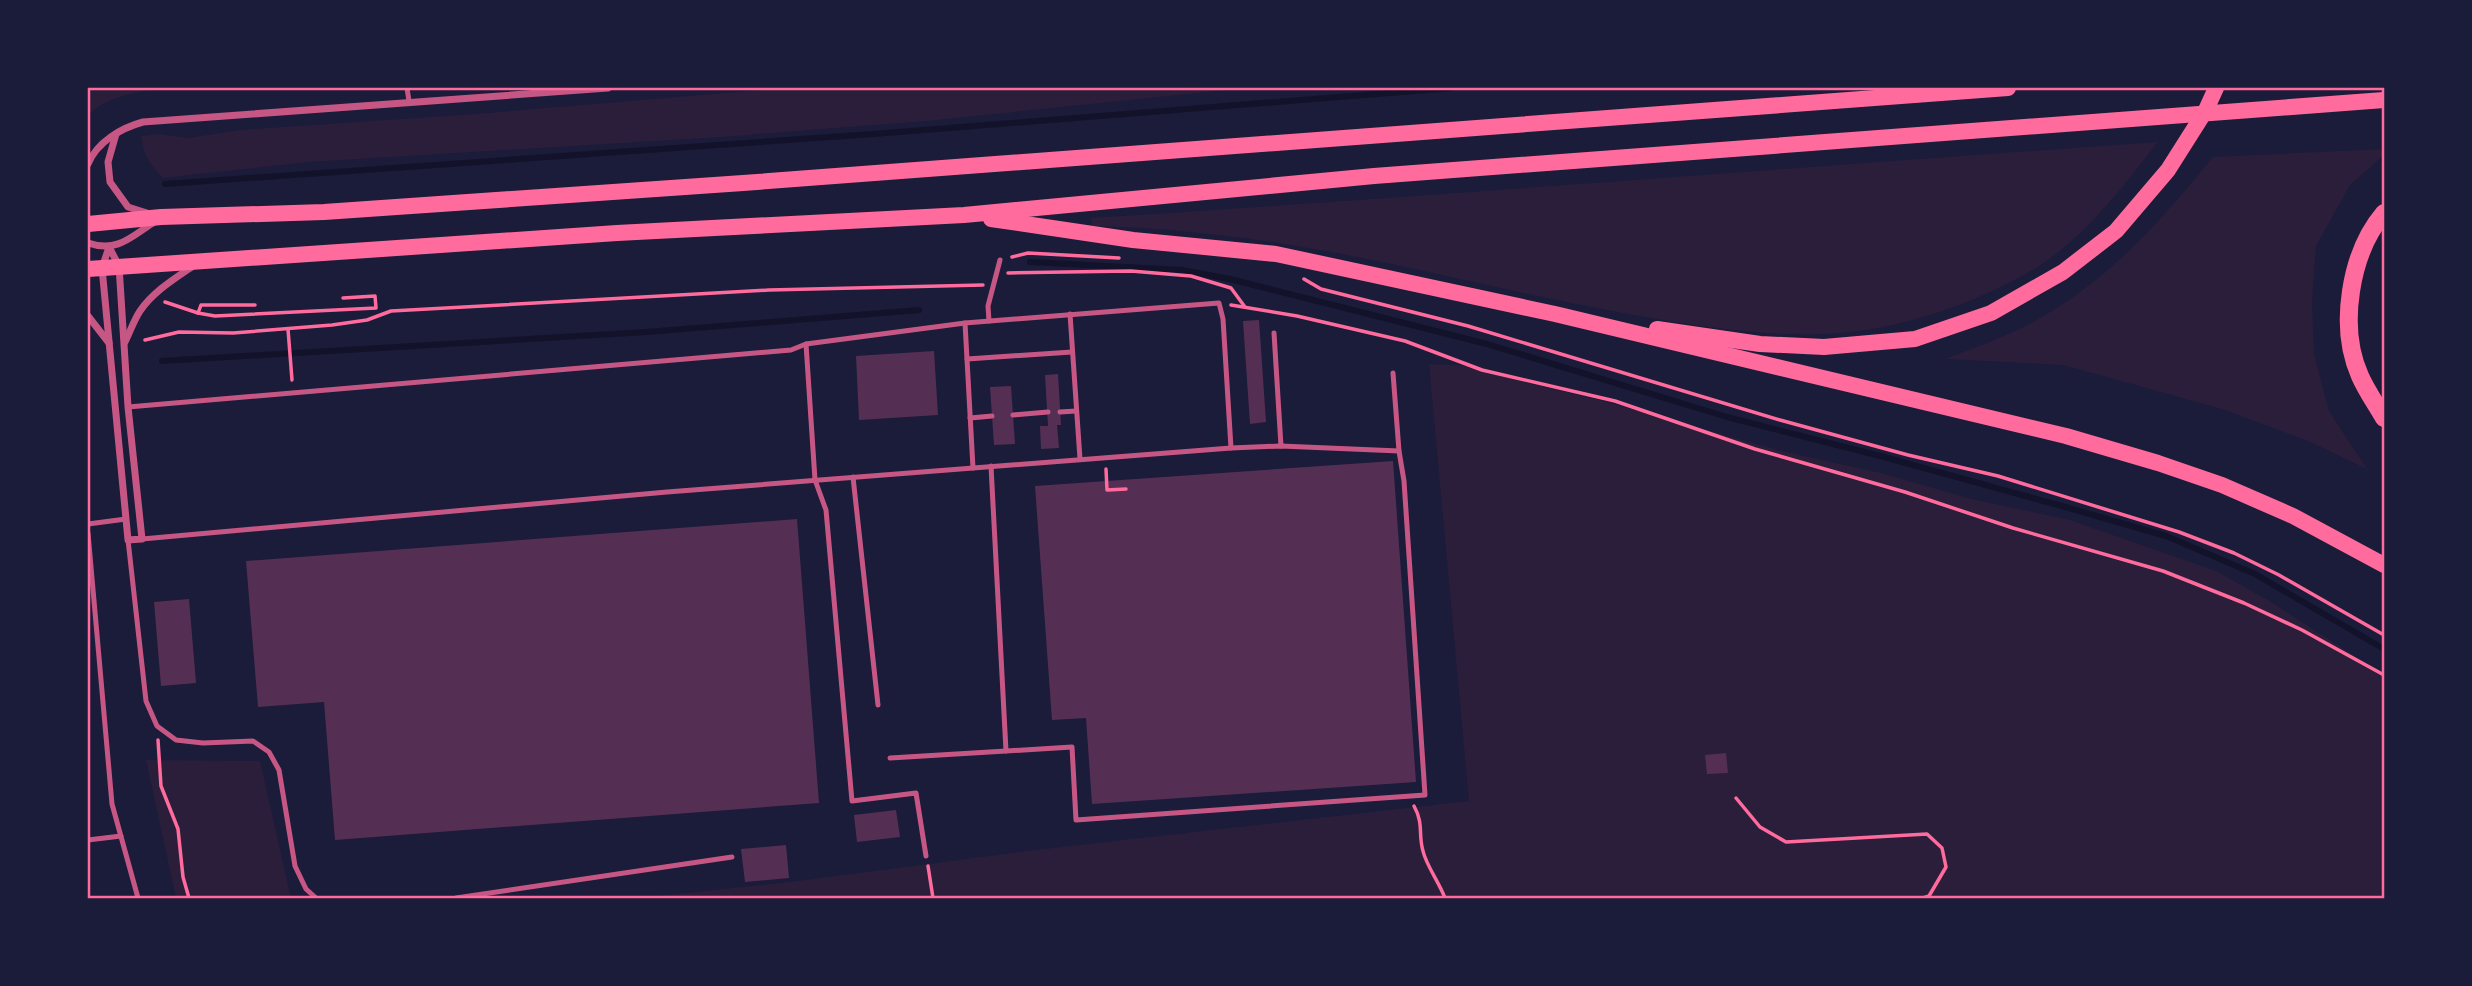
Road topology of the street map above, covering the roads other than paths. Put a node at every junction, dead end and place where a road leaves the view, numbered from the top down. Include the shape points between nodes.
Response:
1 (407, 88) edge
2 (608, 88) edge
3 (1866, 88) edge
4 (2008, 88) edge
5 (2216, 88) edge
6 (2385, 100) edge
7 (409, 102) junction
8 (1829, 102) junction
9 (116, 134) junction
10 (88, 164) edge
11 (2385, 213) edge
12 (964, 215) junction
13 (161, 218) junction
14 (88, 224) edge
15 (88, 243) edge
16 (109, 247) junction
17 (1000, 260) road end
18 (202, 261) junction
19 (119, 266) junction
20 (95, 268) edge
21 (1070, 314) junction
22 (1555, 314) junction
23 (88, 316) edge
24 (989, 321) junction
25 (965, 323) junction
26 (1274, 333) dead end
27 (125, 342) junction
28 (109, 343) junction
29 (806, 344) junction
30 (1072, 352) junction
31 (967, 359) junction
32 (1393, 373) dead end
33 (128, 407) junction
34 (1076, 411) junction
35 (1048, 412) dead end
36 (1060, 412) dead end
37 (1013, 415) dead end
38 (992, 416) dead end
39 (970, 418) junction
40 (2385, 418) edge
41 (1281, 446) junction
42 (1231, 448) junction
43 (1399, 451) junction
44 (1080, 459) junction
45 (991, 466) junction
46 (973, 468) junction
47 (853, 477) junction
48 (815, 480) junction
49 (126, 519) junction
50 (88, 524) edge
51 (88, 533) edge
52 (142, 539) junction
53 (128, 540) junction
54 (2385, 565) edge
55 (878, 705) dead end
56 (1006, 751) junction
57 (890, 758) dead end
58 (121, 836) junction
59 (88, 840) edge
60 (926, 856) road end
61 (732, 857) dead end
62 (138, 898) edge
63 (316, 898) edge
64 (456, 898) edge

1 - 7 lane
2 - 7 street
3 - 8 main road
4 - 8 main road
5 - 22 main road via 2168,170 2116,231 2063,272 1991,313 1915,339 1824,347 1760,344
6 - 12 main road via 1374,176
7 - 9 street via 143,122
8 - 13 main road via 351,210
9 - 10 street via 92,153
9 - 13 street via 108,162 110,182 128,207
11 - 40 highway via 2359,257 2350,291 2349,330 2359,374
12 - 18 main road
12 - 22 main road via 1133,240 1276,254
13 - 14 main road
13 - 16 street
15 - 16 street
16 - 19 street
16 - 20 street
17 - 24 lane via 988,306
18 - 19 main road
18 - 27 street via 152,297
19 - 20 main road
19 - 27 street
20 - 28 street
21 - 24 lane
21 - 30 lane
21 - 42 lane via 1219,303
22 - 54 main road via 2066,436 2158,463 2293,516
23 - 28 street
24 - 25 lane
25 - 29 lane
25 - 31 lane
26 - 41 lane
27 - 33 street
28 - 49 street
29 - 33 lane via 790,350
29 - 48 lane
30 - 31 lane
30 - 34 lane
31 - 39 lane
32 - 43 lane
33 - 52 street
34 - 36 lane
34 - 44 lane
35 - 37 lane
38 - 39 lane
39 - 46 lane
41 - 42 lane
41 - 43 lane
42 - 44 lane
43 - 56 lane via 1425,795 1076,820 1072,747
44 - 45 lane
45 - 46 lane
45 - 56 lane
46 - 47 lane
47 - 48 lane
47 - 55 lane
48 - 52 lane
48 - 60 lane via 826,510 852,801 916,793
49 - 50 lane
49 - 53 street
51 - 58 lane via 113,804
52 - 53 street
53 - 63 lane via 146,701 157,726 176,740 253,741 269,752 279,770 295,866 306,890
56 - 57 lane
58 - 59 lane
58 - 62 lane
61 - 64 lane

